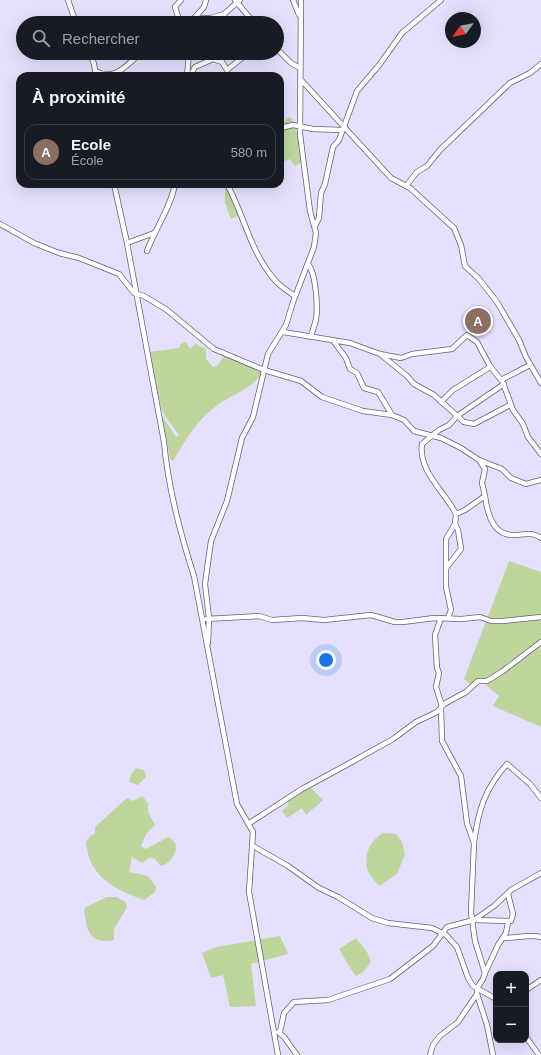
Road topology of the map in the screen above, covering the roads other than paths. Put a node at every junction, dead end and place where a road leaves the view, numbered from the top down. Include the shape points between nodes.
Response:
1 (68, 0) edge
2 (181, 0) edge
3 (206, 0) edge
4 (293, 0) edge
5 (301, 0) edge
6 (441, 0) edge
7 (237, 1) edge
8 (224, 14) joint
9 (74, 16) edge
10 (178, 16) edge
11 (196, 16) edge
12 (218, 16) edge
13 (249, 16) edge
14 (300, 16) junction
15 (284, 56) edge
16 (92, 60) edge
17 (133, 60) edge
18 (189, 60) edge
19 (211, 60) edge
20 (216, 60) edge
21 (239, 60) edge
22 (541, 64) edge
23 (300, 68) junction
24 (227, 70) joint
25 (96, 72) edge
26 (119, 72) edge
27 (188, 72) edge
28 (191, 72) edge
29 (300, 79) junction
30 (300, 126) junction
31 (284, 128) edge
32 (343, 128) junction
33 (406, 186) junction
34 (115, 188) edge
35 (174, 188) edge
36 (229, 188) edge
37 (0, 224) edge
38 (315, 226) junction
39 (154, 233) junction
40 (127, 242) junction
41 (147, 251) dead end
42 (308, 264) junction
43 (136, 293) junction
44 (295, 296) junction
45 (283, 332) junction
46 (311, 337) junction
47 (334, 342) junction
48 (380, 354) junction
49 (530, 365) junction
50 (490, 367) junction
51 (264, 370) junction
52 (503, 382) junction
53 (541, 383) edge
54 (441, 402) junction
55 (510, 404) junction
56 (392, 415) junction
57 (457, 416) junction
58 (431, 436) junction
59 (541, 454) edge
60 (479, 460) junction
61 (541, 480) edge
62 (485, 496) junction
63 (456, 514) junction
64 (455, 524) junction
65 (541, 538) edge
66 (447, 568) junction
67 (209, 618) junction
68 (441, 618) junction
69 (448, 618) junction
70 (541, 618) edge
71 (202, 619) junction
72 (541, 642) edge
73 (207, 644) junction
74 (441, 707) junction
75 (541, 798) edge
76 (248, 824) junction
77 (474, 843) junction
78 (253, 846) junction
79 (541, 873) edge
80 (508, 894) junction
81 (473, 921) junction
82 (508, 922) junction
83 (443, 933) junction
84 (541, 937) edge
85 (504, 938) junction
86 (485, 973) junction
87 (541, 980) edge
88 (477, 988) junction
89 (529, 988) edge
90 (477, 994) junction
91 (493, 997) edge
92 (277, 1031) junction
93 (529, 1041) edge
94 (278, 1055) edge
95 (297, 1055) edge
96 (430, 1055) edge
97 (493, 1055) edge
98 (539, 1055) edge

1 - 9 street
2 - 10 street via 175,7
3 - 11 street via 204,7
4 - 14 street
5 - 14 street
6 - 32 street via 402,33 357,91
7 - 8 street
7 - 13 street
8 - 12 street
14 - 23 street
15 - 23 street
16 - 25 street
17 - 26 street
18 - 27 street
19 - 28 street via 195,67
20 - 24 street via 222,62
21 - 24 street
22 - 33 street via 510,83 440,150 428,166 417,172
23 - 29 street
29 - 30 street
29 - 32 street
30 - 31 street
30 - 32 street via 313,129
30 - 38 street via 310,211
32 - 33 street via 391,178
32 - 38 street via 339,140 333,147 321,192 319,218
33 - 49 street via 454,228 465,266 497,302
34 - 40 street
35 - 39 street
36 - 44 street via 259,258 274,280
37 - 43 street via 34,243 116,273
38 - 42 street via 314,247
39 - 40 street
39 - 41 street
40 - 43 street
42 - 44 street
42 - 46 street via 313,276 316,303 316,319
43 - 51 street via 168,310 214,349
43 - 71 street via 164,442 166,466
44 - 45 street
45 - 46 street
45 - 51 street via 268,354
46 - 47 street
47 - 48 street via 350,343
47 - 56 street via 346,358 350,369 357,373 364,388 378,392
48 - 50 street via 401,358 445,350 454,348 467,335 477,342
48 - 54 street via 414,384 426,389
49 - 52 street
49 - 53 street
50 - 52 street
50 - 54 street via 453,390
51 - 56 street via 301,381 322,397 363,411
51 - 67 street via 253,417 242,438 227,501 211,541 205,584
52 - 55 street
52 - 57 street
54 - 57 street
55 - 57 street via 474,424 464,422
55 - 59 street via 528,437
56 - 58 street via 408,423 414,431
57 - 58 street via 449,426
58 - 60 street via 455,445
58 - 63 street via 422,444 423,460
60 - 61 street via 502,469 511,478 526,484
60 - 62 street via 485,469 482,483
62 - 63 street
62 - 65 street via 490,519 497,528 510,535 528,533
63 - 64 street
64 - 66 street via 446,539
64 - 66 street via 460,549
66 - 69 street via 446,587 450,610
67 - 68 street via 259,616 272,620 324,620 366,615 395,622
67 - 71 street
67 - 73 street
68 - 69 street
68 - 74 street via 435,635 439,673 436,687
69 - 70 street via 480,617 491,621
71 - 73 street
72 - 74 street via 504,671 487,681 478,681 466,692
73 - 76 street via 237,804
74 - 76 street via 393,739 302,789
74 - 77 street via 442,740 461,776 467,823
75 - 77 street via 530,784 507,764 492,781 480,809
76 - 78 street via 253,832
77 - 81 street
78 - 83 street via 372,918 388,924 432,928
78 - 92 street via 249,892 259,954
79 - 80 street
80 - 81 street
80 - 82 street via 514,914 513,919
81 - 82 street
81 - 83 street via 452,924 444,929
81 - 86 street via 478,953
82 - 85 street
83 - 88 street via 454,943 468,978
83 - 92 street via 433,946 390,979 328,1000 294,1002 284,1013
84 - 85 street via 529,935
85 - 86 street
86 - 88 street
87 - 89 street
88 - 90 street
88 - 91 street
90 - 96 street via 458,1022 433,1045
90 - 97 street
92 - 94 street
92 - 95 street
93 - 98 street

